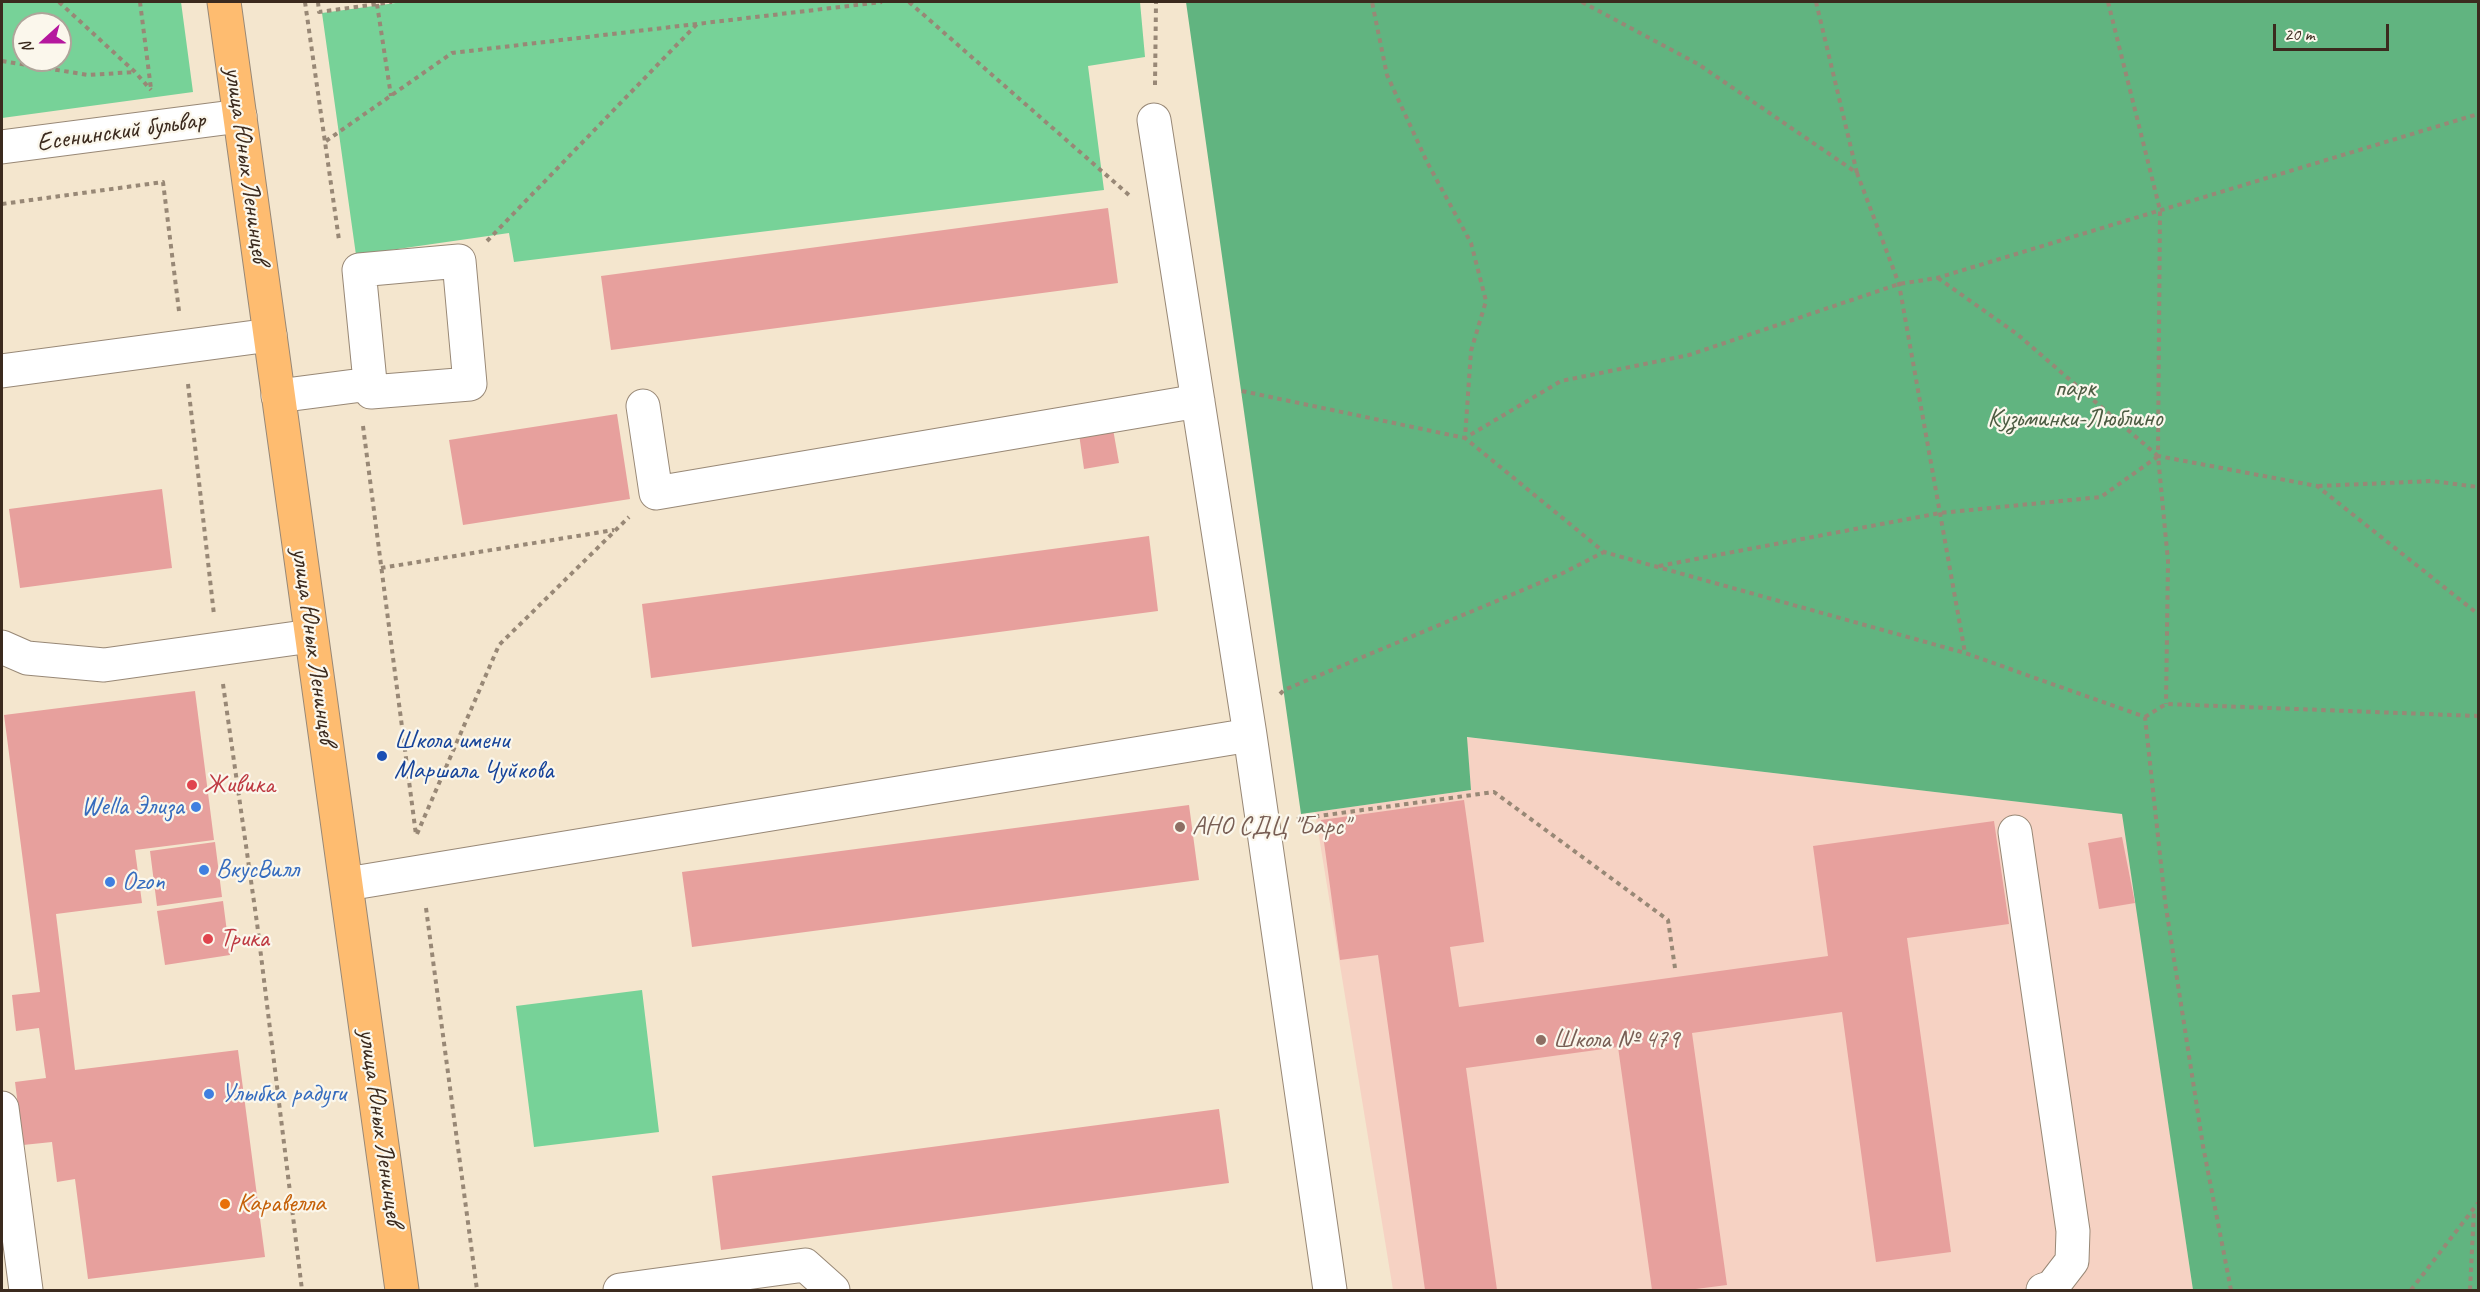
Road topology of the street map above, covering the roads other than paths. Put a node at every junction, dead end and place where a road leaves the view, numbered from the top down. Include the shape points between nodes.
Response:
1 (224, 2) edge
2 (240, 116) junction
3 (1154, 120) road end
4 (2, 147) edge
5 (270, 335) junction
6 (2, 371) edge
7 (364, 385) junction
8 (279, 396) junction
9 (1198, 401) junction
10 (643, 406) dead end
11 (310, 636) junction
12 (2, 646) edge
13 (1250, 735) junction
14 (2015, 832) dead end
15 (347, 884) junction
16 (2, 1108) edge
17 (26, 1290) edge
18 (402, 1290) edge
19 (620, 1290) edge
20 (833, 1290) edge
21 (1330, 1290) edge
22 (2043, 1290) edge

1 - 2 main road, улица Юных Ленинцев
2 - 4 street, Есенинский бульвар
2 - 5 main road, улица Юных Ленинцев
3 - 9 street
5 - 6 street
5 - 8 main road, улица Юных Ленинцев
7 - 7 street via 371,392 470,384 459,261 359,270
7 - 8 street
8 - 11 main road, улица Юных Ленинцев
9 - 10 street via 656,493
9 - 13 street
11 - 12 street via 104,664 27,658
11 - 15 main road, улица Юных Ленинцев
13 - 15 street
13 - 21 street
14 - 22 street via 2073,1231 2072,1261 2052,1287
15 - 18 main road, улица Юных Ленинцев
16 - 17 street
19 - 20 street via 805,1265

